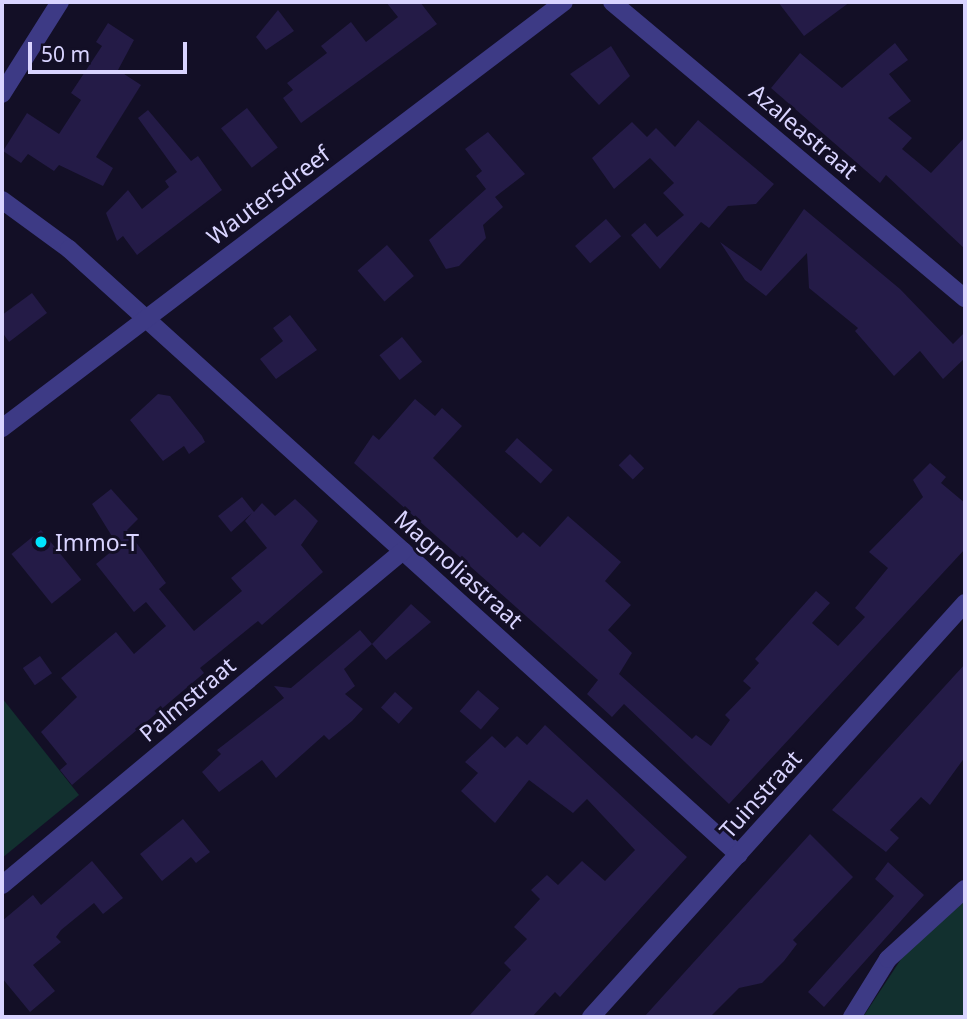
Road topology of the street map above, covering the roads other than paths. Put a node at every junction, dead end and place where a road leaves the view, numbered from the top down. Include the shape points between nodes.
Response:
1 (60, 2) edge
2 (564, 2) edge
3 (612, 2) edge
4 (2, 94) edge
5 (2, 200) edge
6 (965, 298) edge
7 (146, 319) junction
8 (2, 428) edge
9 (403, 551) junction
10 (965, 603) edge
11 (739, 855) junction
12 (2, 885) edge
13 (965, 889) edge
14 (591, 1017) edge
15 (852, 1017) edge

1 - 4 street
2 - 7 street, Wautersdreef
3 - 6 street, Azaleastraat
5 - 7 street, Magnoliastraat via 69,249
7 - 8 street, Wautersdreef
7 - 9 street, Magnoliastraat
9 - 11 street, Magnoliastraat
9 - 12 street, Palmstraat
10 - 11 street, Tuinstraat
11 - 14 street, Tuinstraat
13 - 15 street via 888,959

